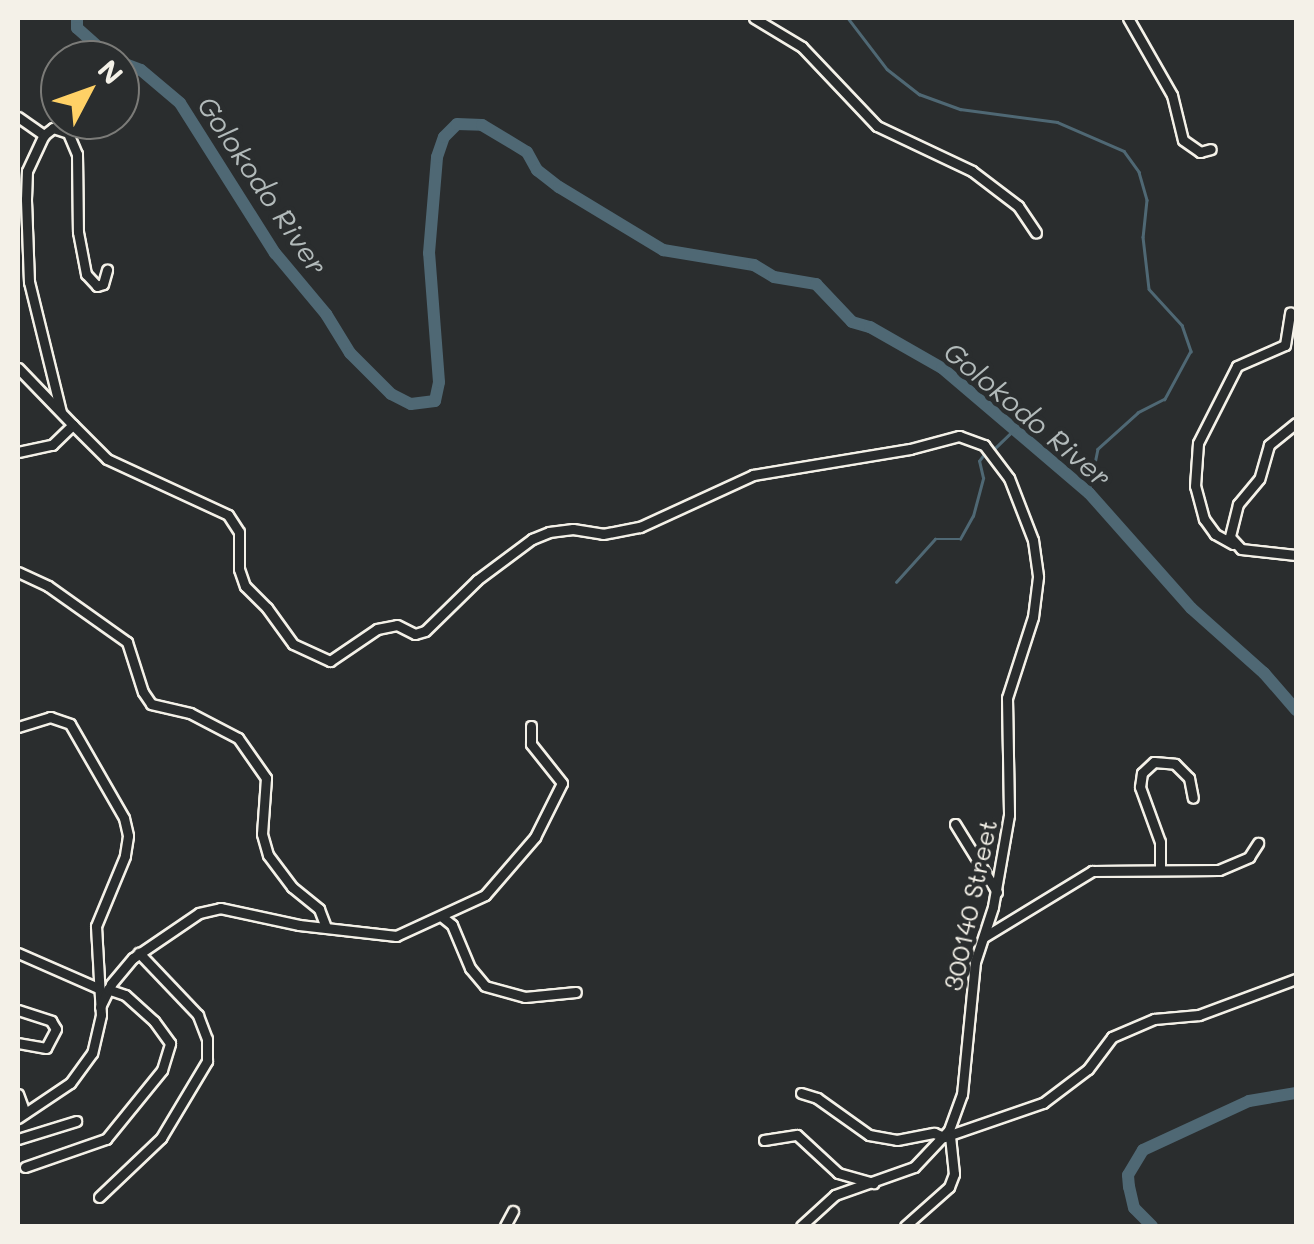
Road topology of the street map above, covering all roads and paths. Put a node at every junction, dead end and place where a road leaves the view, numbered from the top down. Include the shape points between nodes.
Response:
1 (754, 18) edge
2 (1128, 18) edge
3 (18, 116) edge
4 (40, 132) edge
5 (42, 140) edge
6 (71, 140) edge
7 (1211, 149) dead end
8 (1036, 233) dead end
9 (107, 270) dead end
10 (1290, 312) dead end
11 (18, 368) edge
12 (61, 412) junction
13 (1296, 423) edge
14 (73, 425) junction
15 (18, 452) edge
16 (1233, 544) junction
17 (1296, 555) edge
18 (18, 572) edge
19 (531, 726) dead end
20 (18, 727) edge
21 (1193, 798) dead end
22 (955, 824) dead end
23 (1258, 843) dead end
24 (1160, 870) junction
25 (997, 892) junction
26 (441, 916) junction
27 (326, 927) junction
28 (984, 936) junction
29 (18, 952) edge
30 (138, 953) junction
31 (1296, 979) edge
32 (103, 988) junction
33 (576, 992) dead end
34 (18, 1010) edge
35 (18, 1042) edge
36 (801, 1093) dead end
37 (18, 1094) edge
38 (22, 1115) edge
39 (76, 1121) dead end
40 (947, 1136) junction
41 (18, 1139) edge
42 (764, 1140) dead end
43 (25, 1166) dead end
44 (878, 1184) junction
45 (99, 1197) dead end
46 (513, 1211) dead end
47 (505, 1226) edge
48 (802, 1226) edge
49 (905, 1226) edge

1 - 8 street via 802,47 878,126 972,171 1018,206
2 - 7 street via 1172,95 1183,140 1200,152
3 - 4 street
5 - 12 street via 25,178 29,282
6 - 9 street via 86,274 97,286
10 - 16 street via 1284,345 1236,366 1198,443 1200,508 1215,534
11 - 12 street
12 - 14 street
13 - 16 street via 1269,445 1259,479 1238,504
14 - 15 street via 52,445
14 - 25 street, 300140 Street via 107,459 234,520 245,586 293,644 324,661 340,658 377,628 425,631 477,580 540,536 640,527 753,475 965,435 1000,464 1033,540 1038,577 1007,698 1010,804
16 - 17 street
18 - 27 street via 127,642 151,704 190,713 238,738 266,778 262,822 268,855 292,888 319,909
19 - 26 street via 530,744 562,779 556,799 502,880
20 - 32 street via 50,717 70,724 128,828 125,856 96,926
21 - 24 street via 1189,778 1175,764 1146,766 1140,787 1160,842
22 - 25 street
23 - 24 street via 1249,857 1219,870
24 - 28 street via 1092,871
25 - 28 street, 300140 Street
26 - 27 street via 396,936
26 - 33 street via 485,986 525,997
27 - 30 street via 214,909 191,916
28 - 40 street, 300140 Street via 970,990 962,1094
29 - 32 street
30 - 32 street
30 - 45 street via 198,1015 207,1060 161,1138
31 - 40 street via 1199,1015 1154,1019 1112,1037 1088,1069 1043,1103
32 - 38 street via 99,1030 86,1064 60,1092
32 - 43 street via 125,995 170,1042 162,1070 106,1139
34 - 35 street via 52,1021 56,1029 46,1048
36 - 40 street via 869,1135
37 - 38 street
39 - 41 street
40 - 44 street, 300140 Street via 914,1167
40 - 49 street via 950,1188
42 - 44 street via 797,1135 838,1173
44 - 48 street, 300140 Street via 825,1201
46 - 47 street

